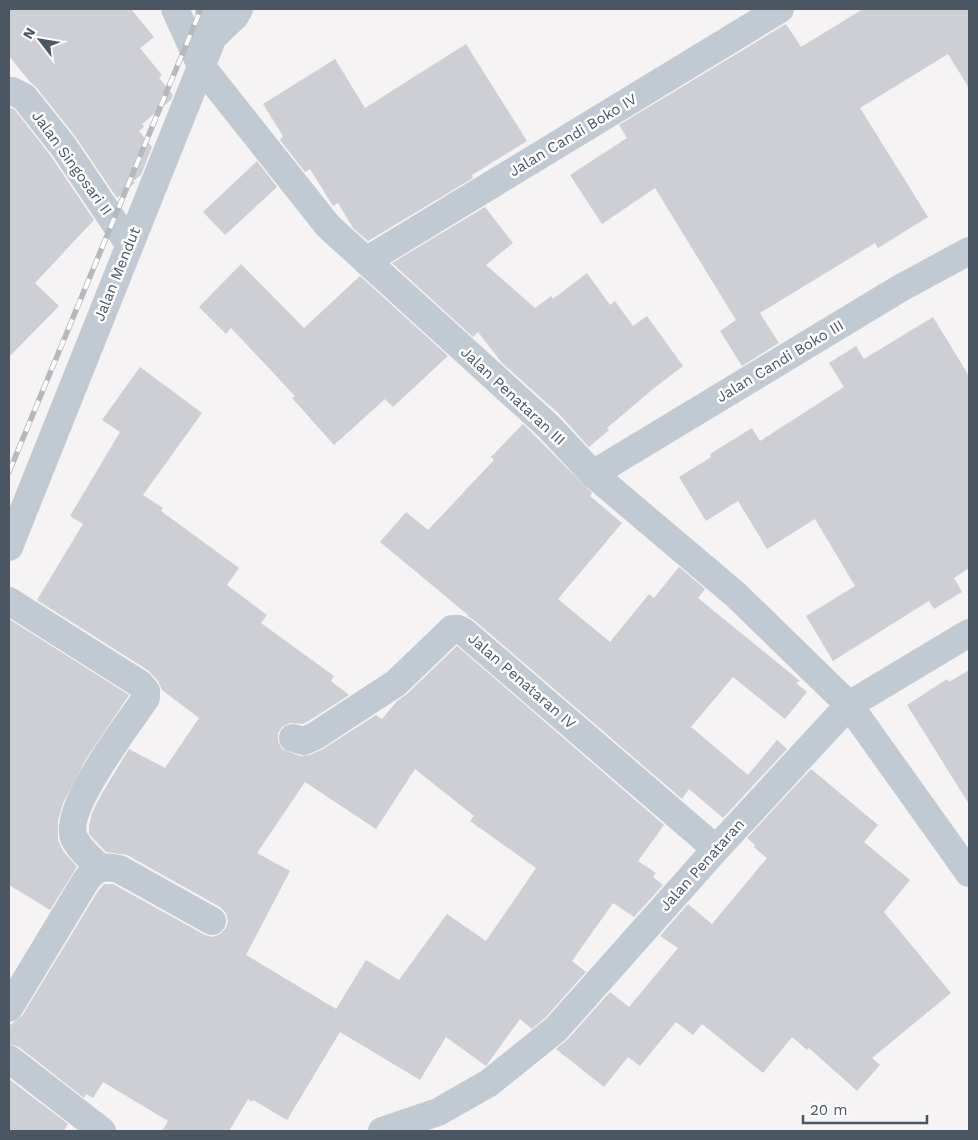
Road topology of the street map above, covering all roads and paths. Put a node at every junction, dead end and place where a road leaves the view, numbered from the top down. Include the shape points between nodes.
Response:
1 (175, 9) edge
2 (209, 9) edge
3 (239, 9) edge
4 (780, 9) edge
5 (213, 37) junction
6 (201, 66) junction
7 (9, 91) edge
8 (129, 244) junction
9 (969, 251) edge
10 (366, 261) junction
11 (593, 474) junction
12 (9, 548) edge
13 (9, 601) edge
14 (969, 633) edge
15 (848, 705) junction
16 (293, 738) dead end
17 (716, 849) junction
18 (99, 867) junction
19 (969, 873) edge
20 (212, 922) dead end
21 (9, 1008) edge
22 (9, 1059) edge
23 (102, 1131) edge
24 (382, 1131) edge

1 - 6 street, Jalan Penataran III
2 - 5 street
3 - 5 street, Jalan Mendut
4 - 10 street, Jalan Candi Boko IV
5 - 6 street, Jalan Mendut
6 - 8 street, Jalan Mendut
6 - 10 street, Jalan Penataran III via 328,226
7 - 8 street, Jalan Singosari II via 24,97 63,146
8 - 12 street, Jalan Mendut
9 - 11 street, Jalan Candi Boko III via 899,289
10 - 11 street, Jalan Penataran III via 548,426
11 - 15 street, Jalan Penataran III via 736,595
13 - 18 street via 140,684 146,691 146,698 103,758 74,818 74,839
14 - 15 street, Jalan Penataran
15 - 17 street, Jalan Penataran
15 - 19 street
16 - 17 street, Jalan Penataran IV via 304,740 315,736 396,683 452,629 458,629
17 - 24 street, Jalan Penataran via 556,1029 489,1083 438,1112
18 - 20 street via 119,869
18 - 21 street via 85,882
22 - 23 street

